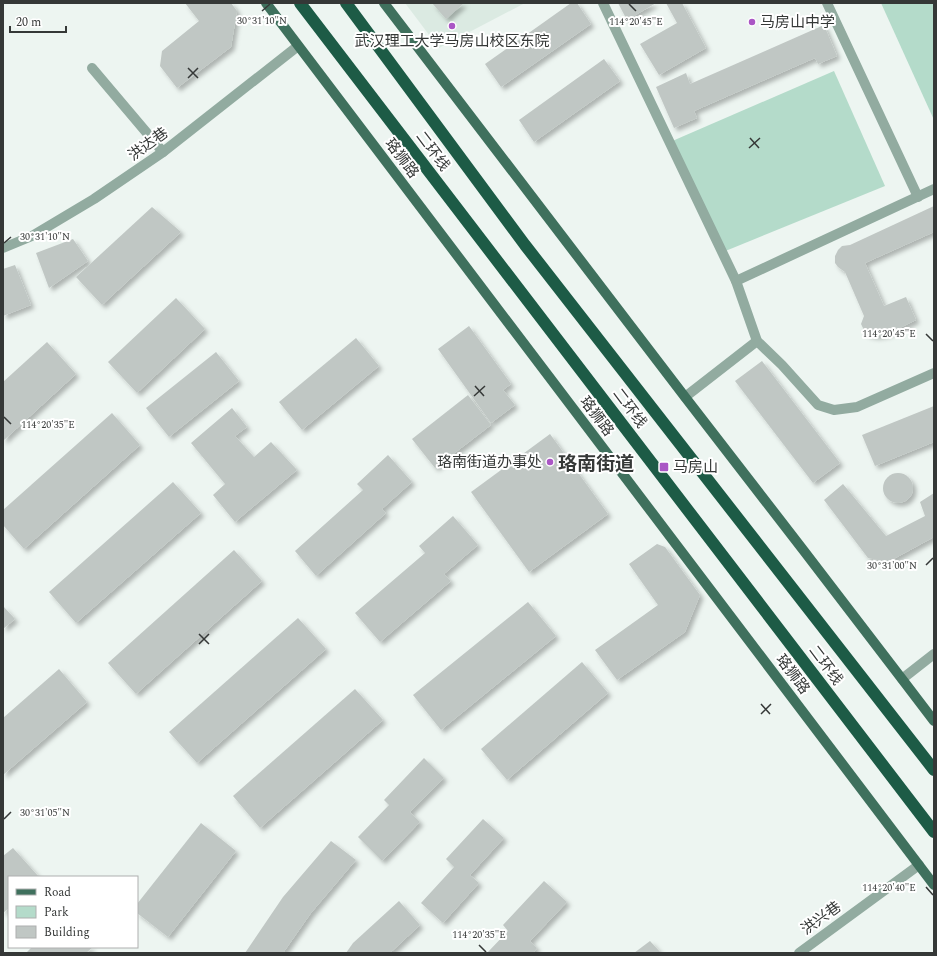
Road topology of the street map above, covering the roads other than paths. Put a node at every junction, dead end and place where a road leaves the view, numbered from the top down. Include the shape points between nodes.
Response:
1 (266, 3) edge
2 (300, 3) edge
3 (346, 3) edge
4 (384, 3) edge
5 (603, 3) edge
6 (826, 3) edge
7 (298, 46) junction
8 (92, 68) dead end
9 (163, 152) junction
10 (934, 189) edge
11 (918, 197) junction
12 (3, 248) edge
13 (736, 281) junction
14 (757, 341) junction
15 (934, 374) edge
16 (685, 397) junction
17 (934, 654) edge
18 (902, 680) junction
19 (934, 721) edge
20 (934, 770) edge
21 (934, 832) edge
22 (919, 865) junction
23 (934, 885) edge
24 (799, 953) edge

1 - 7 main road, 珞狮路
2 - 21 highway, 二环线
3 - 20 highway, 二环线 via 525,245
4 - 16 main road
5 - 13 street
6 - 11 street
7 - 9 street, 洪达巷
7 - 22 main road, 珞狮路
8 - 9 street
9 - 12 street, 洪达巷 via 94,200 32,236
10 - 11 street
11 - 13 street
13 - 14 street
14 - 15 street via 818,405 834,410 857,407
14 - 16 street
16 - 18 main road
17 - 18 street
18 - 19 main road
22 - 23 main road, 珞狮路
22 - 24 street, 洪兴巷

